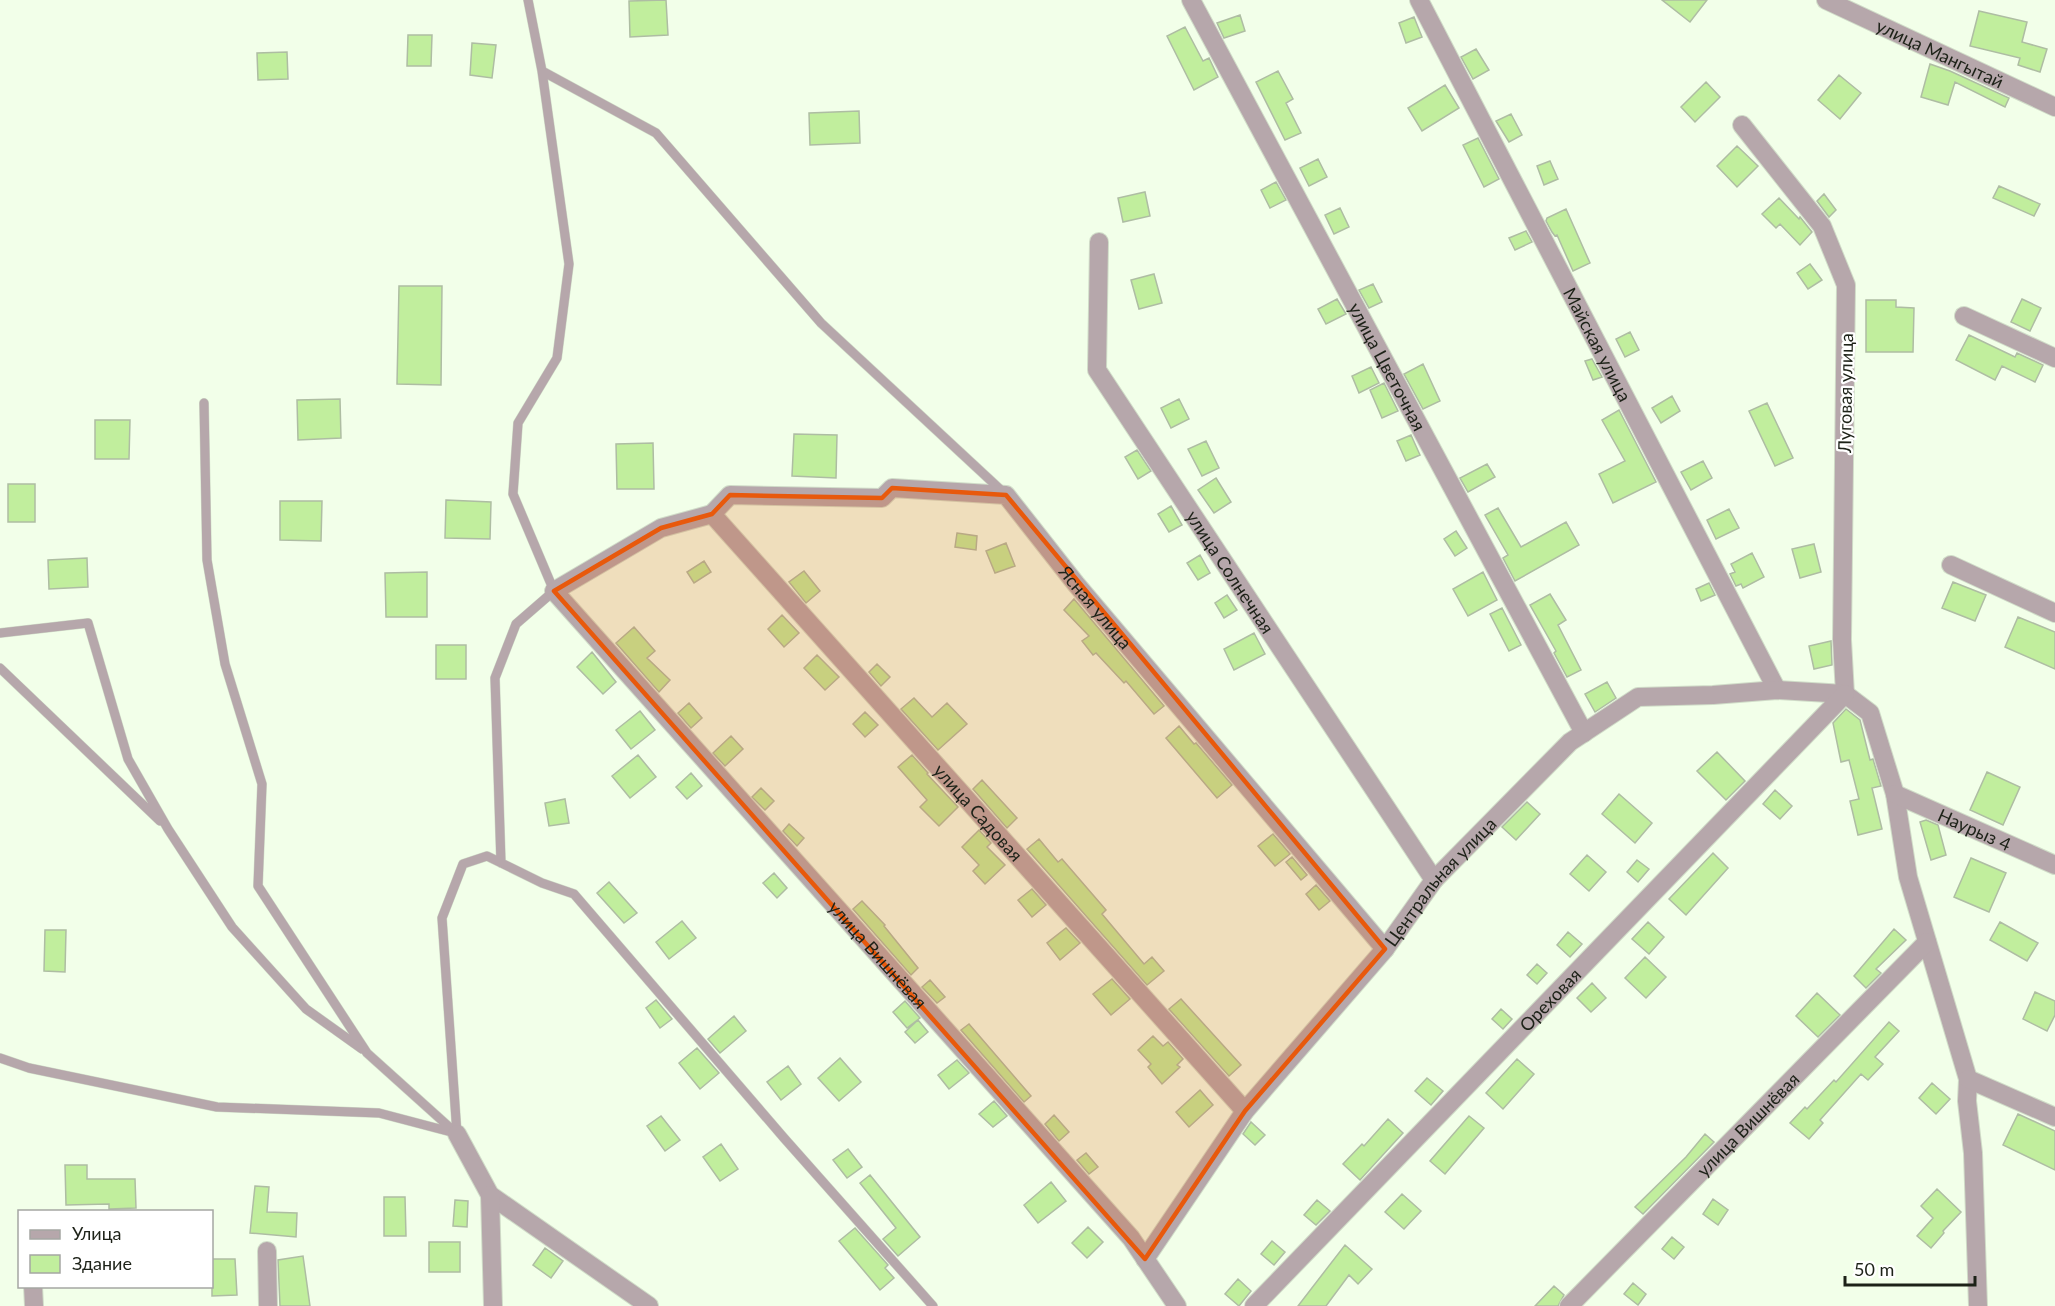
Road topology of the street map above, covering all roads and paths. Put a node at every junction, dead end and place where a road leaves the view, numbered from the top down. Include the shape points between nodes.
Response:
1 (528, 0) edge
2 (1191, 0) edge
3 (1419, 0) edge
4 (1826, 0) edge
5 (542, 71) junction
6 (2055, 107) edge
7 (1742, 125) dead end
8 (1099, 242) dead end
9 (1964, 316) dead end
10 (2055, 358) edge
11 (204, 403) dead end
12 (1006, 495) junction
13 (712, 514) junction
14 (1951, 565) dead end
15 (554, 591) junction
16 (2055, 613) edge
17 (0, 633) edge
18 (0, 668) edge
19 (1777, 690) junction
20 (1845, 694) junction
21 (1584, 733) junction
22 (1895, 794) junction
23 (168, 829) junction
24 (501, 863) junction
25 (2055, 865) edge
26 (1434, 880) junction
27 (1927, 942) junction
28 (1385, 949) junction
29 (367, 1053) junction
30 (0, 1058) edge
31 (1968, 1079) junction
32 (1245, 1111) junction
33 (2055, 1118) edge
34 (457, 1134) junction
35 (490, 1195) junction
36 (267, 1251) dead end
37 (1145, 1259) junction
38 (33, 1288) edge
39 (34, 1306) edge
40 (268, 1306) edge
41 (493, 1306) edge
42 (649, 1306) edge
43 (933, 1306) edge
44 (1177, 1306) edge
45 (1254, 1306) edge
46 (1569, 1306) edge
47 (1978, 1306) edge

1 - 5 lane
2 - 21 street, улица Цветочная
3 - 19 street, Майская улица
4 - 6 street, улица Мангытай
5 - 12 lane via 656,133 821,323
5 - 15 lane via 569,264 556,358 518,423 513,494
7 - 20 street, Луговая улица via 1822,226 1846,285 1842,640
8 - 26 street, улица Солнечная via 1097,370
9 - 10 street
11 - 29 lane via 207,560 225,664 262,784 258,886
12 - 13 street via 892,488 882,498 730,495
12 - 28 street, Ясная улица via 1076,584
13 - 15 street via 661,528
13 - 32 street, улица Садовая
14 - 16 street
15 - 24 lane via 516,624 495,678
15 - 37 street, улица Вишнёвая via 1131,1238
17 - 23 lane via 88,623 128,759
18 - 23 lane
19 - 20 street, Центральная улица
19 - 21 street, Центральная улица via 1638,697
20 - 22 street via 1870,713
20 - 45 street, Ореховая
21 - 26 street, Центральная улица via 1570,742
22 - 25 street, Наурыз 4
22 - 27 street via 1908,877
23 - 29 lane via 232,927 306,1009
24 - 34 lane via 488,856 463,864 442,918
24 - 43 lane via 574,894
26 - 28 street, Центральная улица
27 - 31 street
27 - 46 street, улица Вишнёвая
28 - 32 street, Центральная улица
29 - 34 lane
30 - 34 lane via 29,1068 217,1107 379,1113
31 - 33 street
31 - 47 street
32 - 37 street, Центральная улица
34 - 35 street
35 - 41 street
35 - 42 street
36 - 40 street
37 - 44 street, улица Вишнёвая
38 - 39 street

